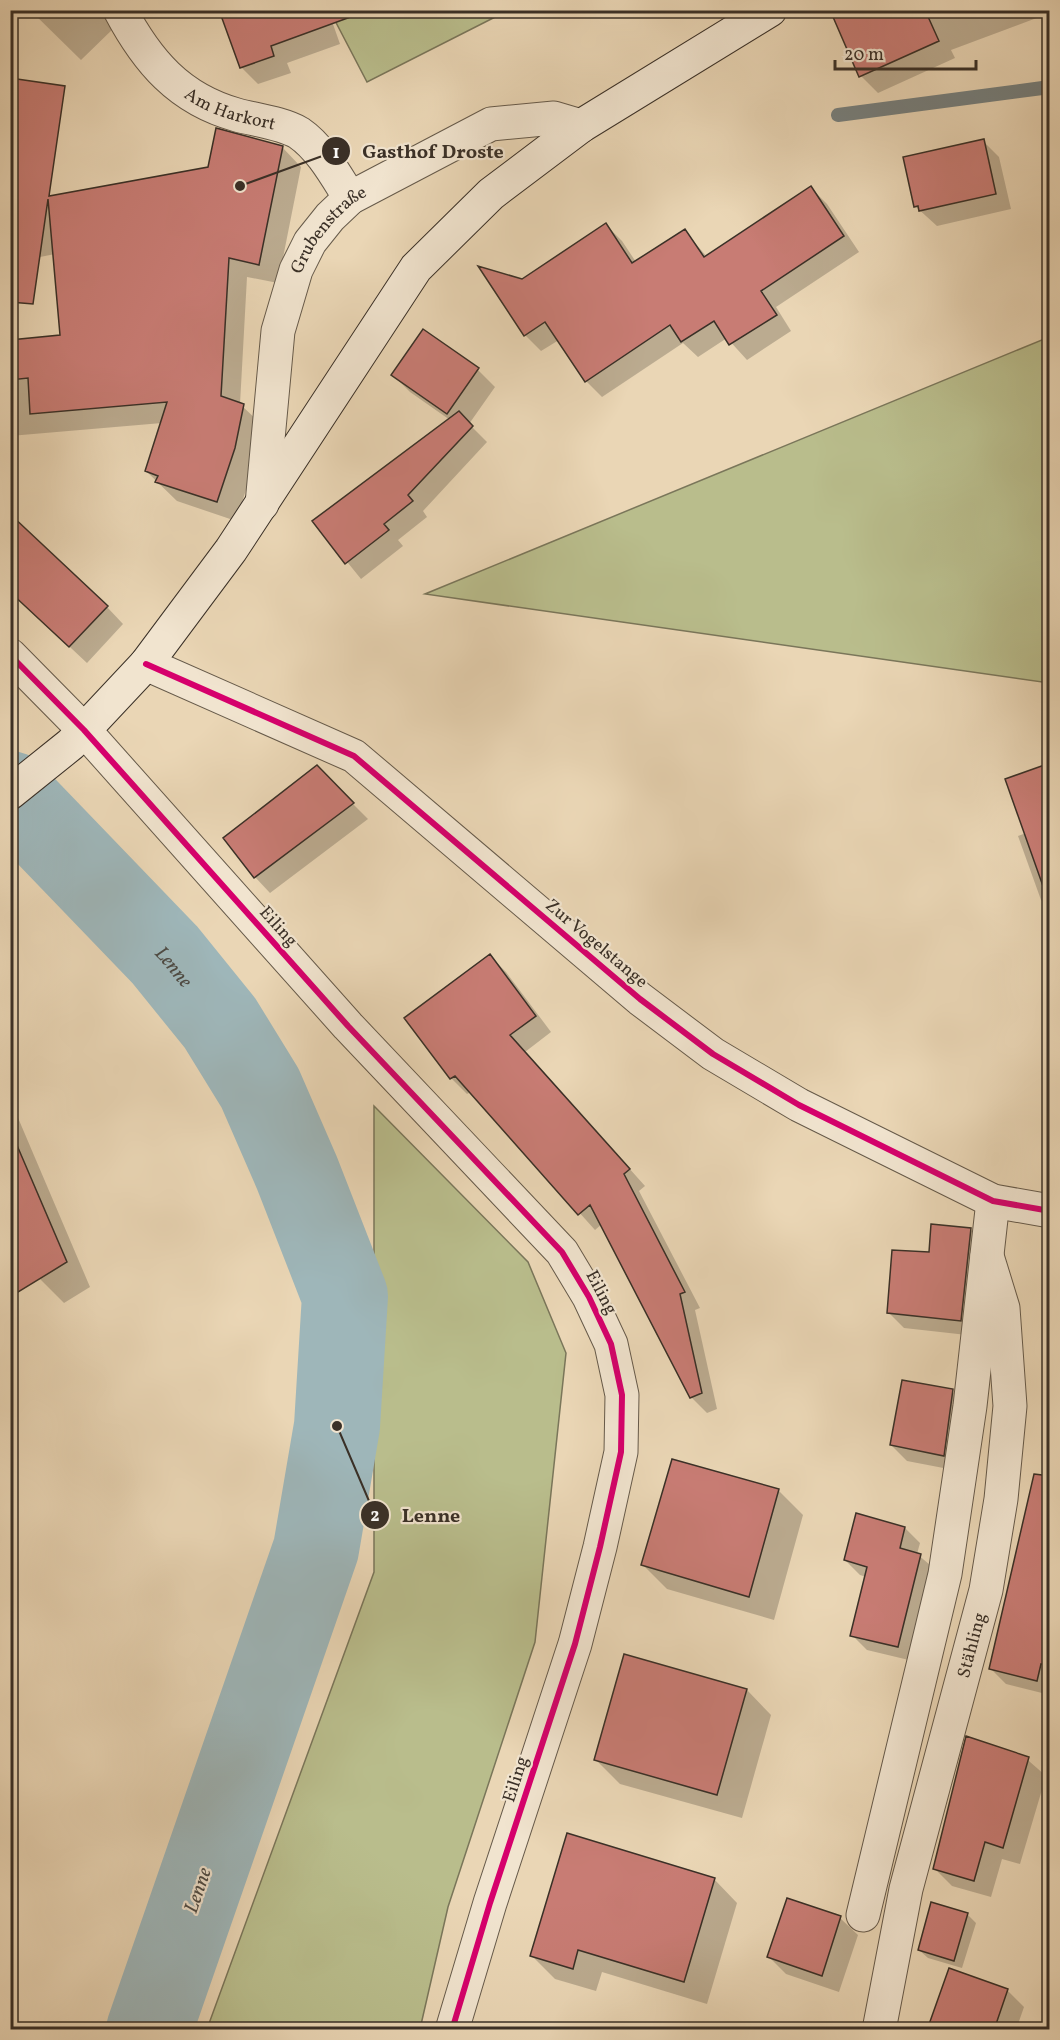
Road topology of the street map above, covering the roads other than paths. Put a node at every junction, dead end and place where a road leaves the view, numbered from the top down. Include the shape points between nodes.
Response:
1 (120, 10) edge
2 (770, 10) edge
3 (581, 126) junction
4 (350, 198) junction
5 (262, 504) junction
6 (10, 655) edge
7 (146, 664) junction
8 (77, 737) junction
9 (10, 794) edge
10 (993, 1200) junction
11 (1050, 1211) edge
12 (987, 1256) junction
13 (863, 1916) dead end
14 (452, 2030) edge
15 (879, 2030) edge

1 - 4 street, Am Harkort via 150,60 171,82 219,110 298,133 333,171
2 - 3 street, Grubenstraße
3 - 4 street, Grubenstraße via 554,118 491,124
3 - 5 street, Grubenstraße via 491,194 416,268
4 - 5 street, Grubenstraße via 310,242 296,270 281,321
5 - 7 street, Grubenstraße
6 - 8 street, Eiling
7 - 8 street, Grubenstraße
7 - 10 street, Zur Vogelstange via 354,756 640,999 713,1054 799,1105
8 - 9 street, Grubenstraße
8 - 14 street, Eiling via 562,1252 611,1344 622,1395 621,1452 600,1547 575,1644
10 - 11 street, Zur Vogelstange
10 - 12 street, Stähling
12 - 13 street, Stähling via 945,1574
12 - 15 street, Stähling via 1003,1308 1010,1406 1001,1499 986,1590 906,1889

